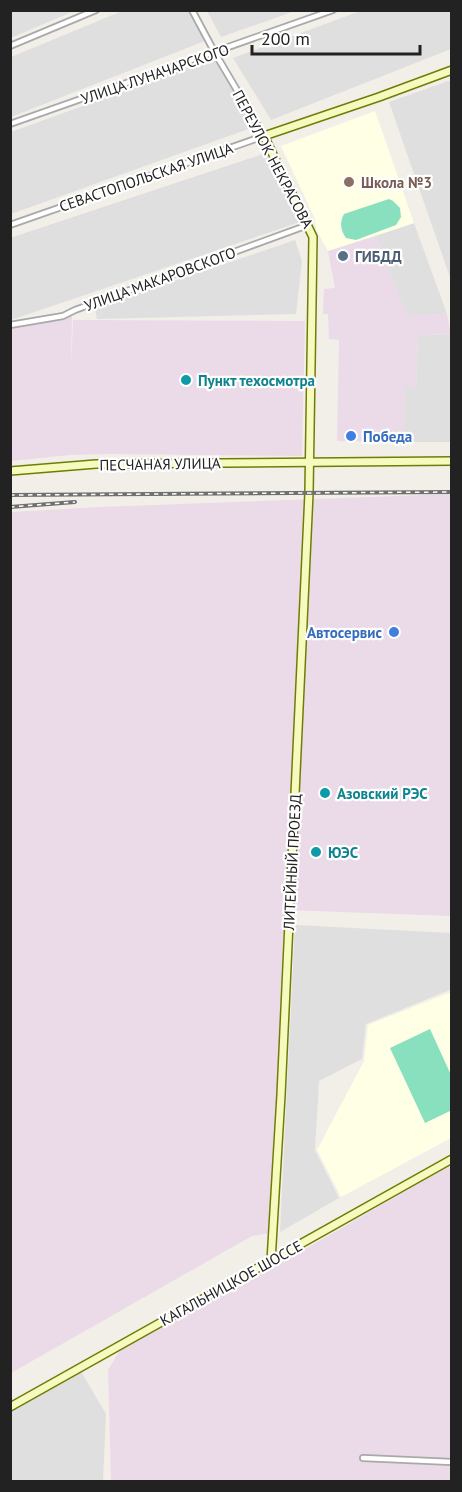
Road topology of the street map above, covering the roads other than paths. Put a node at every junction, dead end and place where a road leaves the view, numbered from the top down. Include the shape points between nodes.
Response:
1 (96, 10) edge
2 (192, 10) edge
3 (333, 10) edge
4 (10, 46) edge
5 (215, 53) junction
6 (452, 70) edge
7 (10, 124) edge
8 (264, 136) junction
9 (10, 225) edge
10 (308, 225) junction
11 (10, 325) edge
12 (452, 461) edge
13 (309, 462) junction
14 (10, 471) edge
15 (452, 1159) edge
16 (271, 1261) junction
17 (10, 1407) edge
18 (363, 1458) dead end
19 (452, 1462) edge

1 - 4 street
2 - 5 street, ПЕРЕУЛОК НЕКРАСОВА
3 - 5 street, УЛИЦА ЛУНАЧАРСКОГО
5 - 7 street, УЛИЦА ЛУНАЧАРСКОГО
5 - 8 street, ПЕРЕУЛОК НЕКРАСОВА
6 - 8 main road, СЕВАСТОПОЛЬСКАЯ УЛИЦА
8 - 9 street, СЕВАСТОПОЛЬСКАЯ УЛИЦА
8 - 10 main road, ПЕРЕУЛОК НЕКРАСОВА
10 - 11 street, УЛИЦА МАКАРОВСКОГО via 63,316
10 - 13 main road, ПЕРЕУЛОК НЕКРАСОВА via 313,237
12 - 13 main road, ПЕСЧАНАЯ УЛИЦА
13 - 14 main road, ПЕСЧАНАЯ УЛИЦА via 96,464
13 - 16 main road, ЛИТЕЙНЫЙ ПРОЕЗД
15 - 16 main road, КАГАЛЬНИЦКОЕ ШОССЕ
16 - 17 main road, КАГАЛЬНИЦКОЕ ШОССЕ
18 - 19 street

